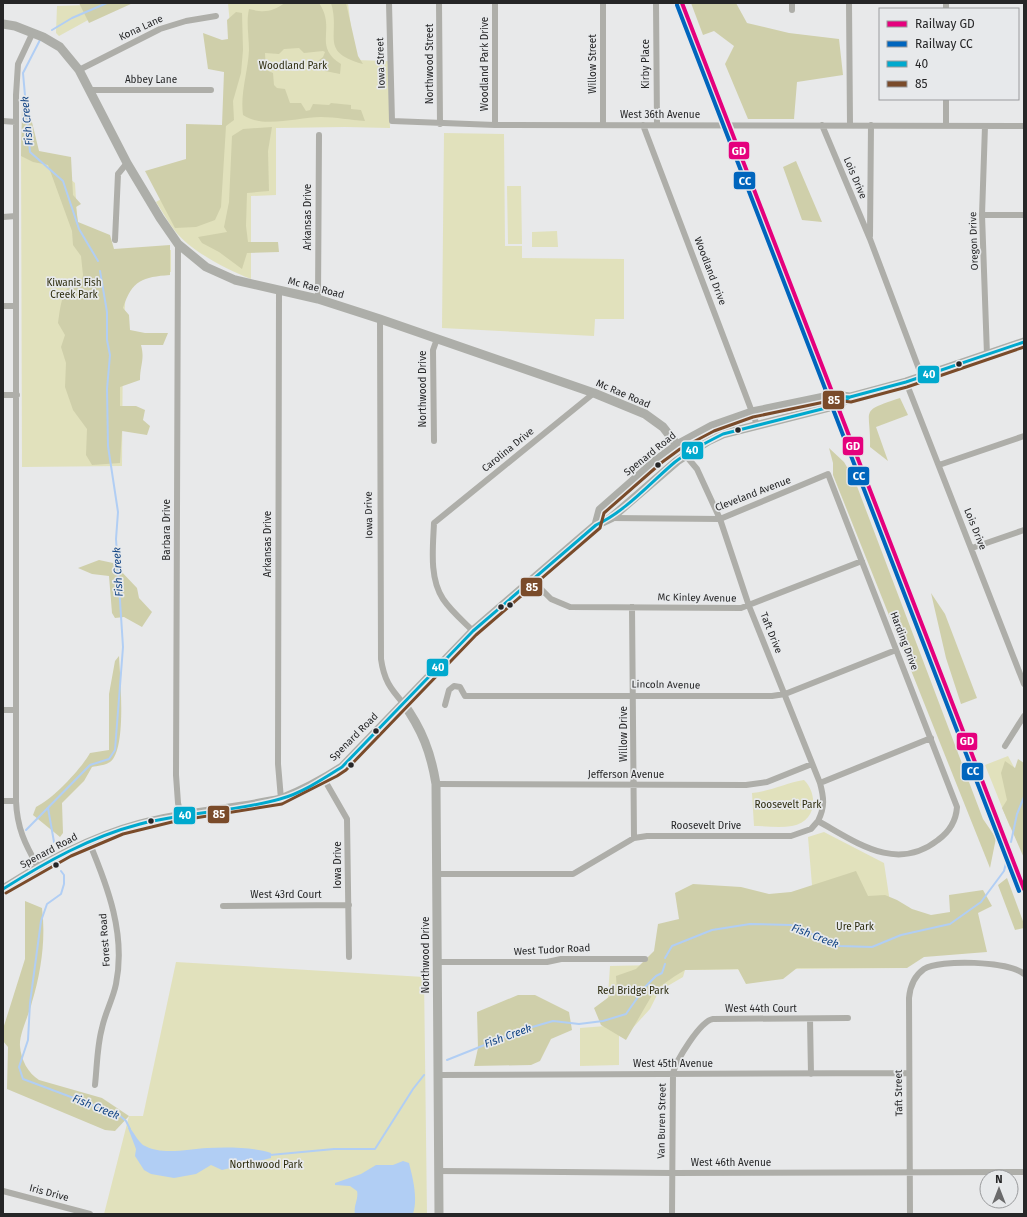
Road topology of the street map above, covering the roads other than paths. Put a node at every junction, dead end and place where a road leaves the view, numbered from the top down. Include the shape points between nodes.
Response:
1 (389, 3) edge
2 (440, 3) edge
3 (495, 3) edge
4 (603, 3) edge
5 (656, 3) edge
6 (792, 3) edge
7 (848, 3) edge
8 (792, 10) dead end
9 (216, 16) dead end
10 (3, 24) edge
11 (32, 32) junction
12 (79, 70) junction
13 (91, 90) junction
14 (212, 90) dead end
15 (946, 100) edge
16 (3, 122) edge
17 (16, 122) junction
18 (392, 122) joint
19 (440, 124) junction
20 (495, 125) junction
21 (603, 125) junction
22 (643, 125) junction
23 (657, 125) junction
24 (822, 125) junction
25 (850, 125) junction
26 (871, 125) junction
27 (946, 126) junction
28 (985, 126) junction
29 (1024, 126) edge
30 (319, 135) dead end
31 (127, 163) junction
32 (982, 215) junction
33 (1024, 215) edge
34 (3, 216) edge
35 (16, 216) junction
36 (870, 239) junction
37 (115, 240) dead end
38 (178, 244) junction
39 (279, 290) junction
40 (318, 299) junction
41 (3, 306) edge
42 (16, 306) junction
43 (380, 319) junction
44 (437, 338) junction
45 (1024, 342) edge
46 (987, 355) junction
47 (922, 377) junction
48 (906, 382) junction
49 (594, 393) junction
50 (3, 395) edge
51 (17, 395) junction
52 (850, 397) junction
53 (752, 412) junction
54 (757, 425) junction
55 (1024, 436) edge
56 (434, 441) dead end
57 (677, 444) junction
58 (686, 456) junction
59 (938, 465) junction
60 (828, 474) joint
61 (611, 518) junction
62 (720, 519) junction
63 (596, 525) junction
64 (1024, 530) edge
65 (972, 548) junction
66 (862, 561) junction
67 (532, 580) junction
68 (749, 606) junction
69 (632, 607) junction
70 (473, 631) junction
71 (896, 650) junction
72 (1024, 684) edge
73 (785, 694) junction
74 (633, 695) junction
75 (404, 703) junction
76 (445, 704) dead end
77 (3, 710) edge
78 (16, 710) junction
79 (1024, 716) edge
80 (930, 738) junction
81 (1005, 746) dead end
82 (812, 764) junction
83 (324, 779) junction
84 (820, 783) junction
85 (436, 784) junction
86 (634, 784) junction
87 (281, 799) junction
88 (3, 801) edge
89 (16, 801) junction
90 (181, 816) junction
91 (818, 821) junction
92 (634, 838) junction
93 (89, 842) junction
94 (38, 868) junction
95 (437, 874) junction
96 (3, 889) edge
97 (349, 905) junction
98 (223, 906) dead end
99 (349, 957) dead end
100 (645, 959) dead end
101 (436, 962) junction
102 (1024, 974) edge
103 (848, 1018) dead end
104 (713, 1019) joint
105 (810, 1019) junction
106 (673, 1073) junction
107 (909, 1073) junction
108 (811, 1074) junction
109 (438, 1076) junction
110 (95, 1085) dead end
111 (439, 1171) junction
112 (1024, 1172) edge
113 (672, 1173) junction
114 (910, 1173) junction
115 (3, 1191) edge
116 (90, 1214) edge
117 (439, 1214) edge
118 (672, 1214) edge
119 (910, 1214) edge

1 - 18 street, Iowa Street
2 - 19 street, Northwood Street
3 - 20 street, Woodland Park Drive
4 - 21 street, Willow Street
5 - 23 street, Kirby Place
6 - 8 street
7 - 25 street
9 - 12 street, Kona Lane via 186,21 160,30
10 - 11 main road, Mc Rae Road
11 - 12 main road, Mc Rae Road via 60,47
11 - 17 street via 18,64
12 - 13 main road, Mc Rae Road
13 - 14 street, Abbey Lane
13 - 31 main road, Mc Rae Road
15 - 27 street
16 - 17 street
17 - 35 street
18 - 19 street, West 36th Avenue
19 - 20 street, West 36th Avenue
20 - 21 street, West 36th Avenue
21 - 22 street, West 36th Avenue
22 - 23 street, West 36th Avenue
22 - 53 street, Woodland Drive
23 - 24 street, West 36th Avenue
24 - 25 street, West 36th Avenue
24 - 36 street, Lois Drive
25 - 26 street, West 36th Avenue
26 - 27 street, West 36th Avenue
26 - 36 street, Lois Drive
27 - 28 street, West 36th Avenue
28 - 29 street, West 36th Avenue
28 - 32 street, Oregon Drive
30 - 40 street, Arkansas Drive
31 - 37 street via 118,174
31 - 38 main road, Mc Rae Road
32 - 33 street
32 - 46 street, Oregon Drive
34 - 35 street
35 - 42 street
36 - 47 street, Lois Drive
38 - 39 main road, Mc Rae Road via 194,258 220,274
38 - 90 street, Barbara Drive via 176,775
39 - 40 main road, Mc Rae Road
39 - 87 street, Arkansas Drive via 278,764
40 - 43 main road, Mc Rae Road
41 - 42 street
42 - 51 street
43 - 44 main road, Mc Rae Road
43 - 75 street, Iowa Drive via 381,659 388,685
44 - 49 main road, Mc Rae Road
44 - 56 street, Northwood Drive via 433,350
45 - 46 main road, Spenard Road
46 - 47 main road, Spenard Road
47 - 48 main road, Spenard Road
48 - 52 main road, Spenard Road
48 - 59 street, Lois Drive
49 - 57 main road, Mc Rae Road via 645,414 663,427
49 - 70 street, Carolina Drive via 434,523 435,578 438,591
50 - 51 street
51 - 78 street
52 - 53 main road, Spenard Road via 834,396
52 - 54 main road, Spenard Road via 838,405
53 - 54 street, Woodland Drive
53 - 57 main road, Spenard Road via 712,426
54 - 58 main road, Spenard Road via 708,441
55 - 59 street
57 - 58 street, Mc Rae Road
57 - 63 main road, Spenard Road via 600,510
58 - 61 main road, Spenard Road
58 - 62 street, Taft Drive via 697,469
59 - 65 street, Lois Drive
60 - 62 street, Cleveland Avenue
60 - 66 street, Harding Drive
61 - 62 street, Cleveland Avenue
61 - 63 main road, Spenard Road
62 - 68 street, Taft Drive
63 - 67 main road, Spenard Road
64 - 65 street
65 - 72 street, Lois Drive
66 - 68 street, Mc Kinley Avenue
66 - 71 street, Harding Drive
67 - 69 street, Mc Kinley Avenue via 551,600 570,607
67 - 70 main road, Spenard Road
68 - 69 street, Mc Kinley Avenue
68 - 73 street, Taft Drive
69 - 74 street, Willow Drive
70 - 75 main road, Spenard Road
71 - 73 street, Lincoln Avenue
71 - 80 street, Harding Drive
73 - 74 street, Lincoln Avenue
73 - 82 street, Taft Drive
74 - 76 street, Lincoln Avenue via 465,696 460,687 454,686 449,690
74 - 86 street, Willow Drive
75 - 83 main road, Spenard Road via 342,767
75 - 85 main road, Northwood Drive via 422,732 429,750
77 - 78 street
78 - 89 street
79 - 81 street
80 - 84 street
80 - 91 street, Harding Drive via 957,807 952,826 931,846 903,855 888,854 871,850
82 - 84 street, Taft Drive
82 - 86 street, Jefferson Avenue via 755,785
83 - 87 main road, Spenard Road
83 - 97 street, Iowa Drive via 347,819
84 - 91 street, Taft Drive via 825,799
85 - 86 street, Jefferson Avenue
85 - 95 main road, Northwood Drive
86 - 92 street, Willow Drive
87 - 90 main road, Spenard Road
88 - 89 street
89 - 94 street via 17,820 22,837
90 - 93 main road, Spenard Road via 141,824
91 - 92 street, Roosevelt Drive via 811,829 791,836
92 - 95 street, Roosevelt Drive via 573,874
93 - 94 main road, Spenard Road
93 - 110 street, Forest Road via 106,882 115,914 118,953 116,984 101,1029
94 - 96 main road, Spenard Road
95 - 101 main road, Northwood Drive
97 - 98 street, West 43rd Court
97 - 99 street, Iowa Drive
100 - 101 street, West Tudor Road
101 - 109 main road, Northwood Drive
102 - 107 street, Taft Street via 1000,964 946,963 930,966 919,974 912,983 909,994
103 - 105 street, West 44th Court
104 - 105 street, West 44th Court
104 - 106 street, Van Buren Street via 707,1021 700,1029 679,1058
105 - 108 street
106 - 108 street, West 45th Avenue
106 - 109 street, West 45th Avenue
106 - 113 street, Van Buren Street
107 - 108 street, West 45th Avenue
107 - 114 street, Taft Street
109 - 111 main road, Northwood Drive
111 - 113 street, West 46th Avenue
111 - 117 main road, Northwood Drive
112 - 114 street, West 46th Avenue
113 - 114 street, West 46th Avenue
113 - 118 street, Van Buren Street
114 - 119 street, Taft Street
115 - 116 street, Iris Drive

